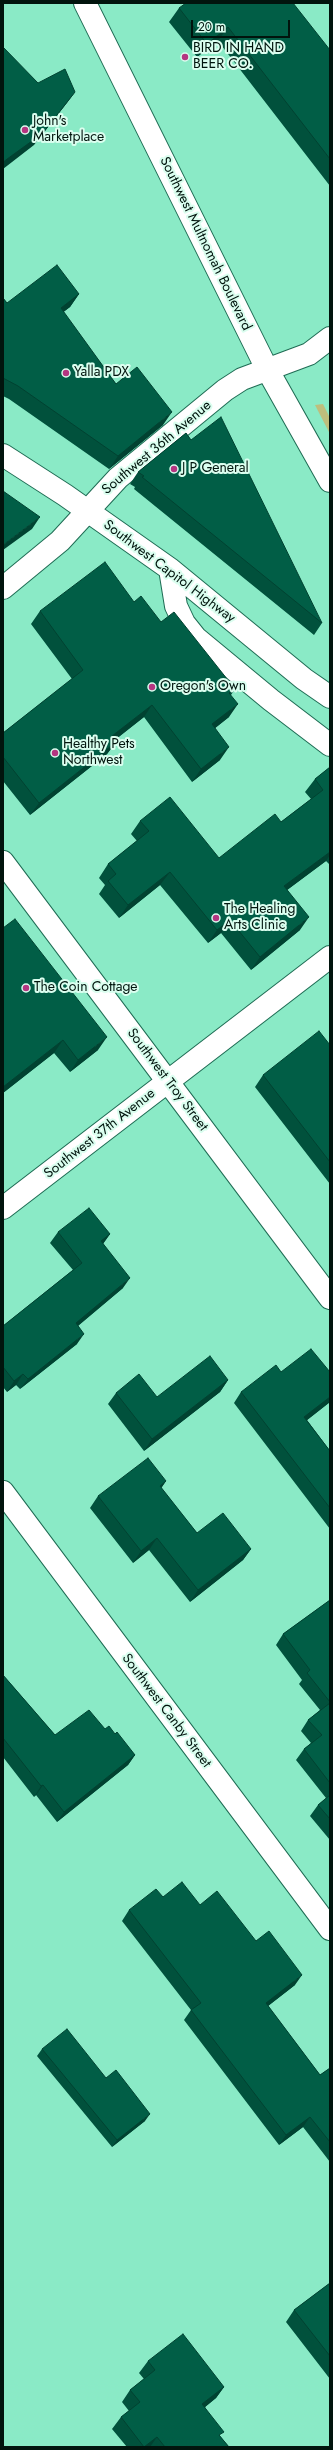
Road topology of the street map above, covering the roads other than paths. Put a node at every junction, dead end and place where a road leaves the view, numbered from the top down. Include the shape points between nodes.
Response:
1 (85, 3) edge
2 (330, 338) edge
3 (267, 369) junction
4 (3, 455) edge
5 (330, 481) edge
6 (87, 510) junction
7 (170, 570) junction
8 (3, 588) edge
9 (330, 697) edge
10 (330, 745) edge
11 (3, 862) edge
12 (330, 957) edge
13 (168, 1082) junction
14 (3, 1208) edge
15 (330, 1298) edge
16 (3, 1492) edge
17 (330, 1928) edge

1 - 3 street, Southwest Multnomah Boulevard
2 - 3 street, Southwest 36th Avenue via 309,354
3 - 5 street, Southwest Multnomah Boulevard
3 - 6 street, Southwest 36th Avenue via 242,379 200,411 118,478
4 - 6 street, Southwest Capitol Highway
6 - 7 street, Southwest Capitol Highway
6 - 8 street, Southwest 36th Avenue via 60,542
7 - 9 street, Southwest Capitol Highway via 304,679
7 - 10 street via 176,606 184,623 196,638
11 - 13 street, Southwest Troy Street
12 - 13 street, Southwest 37th Avenue
13 - 14 street, Southwest 37th Avenue
13 - 15 street, Southwest Troy Street
16 - 17 street, Southwest Canby Street

